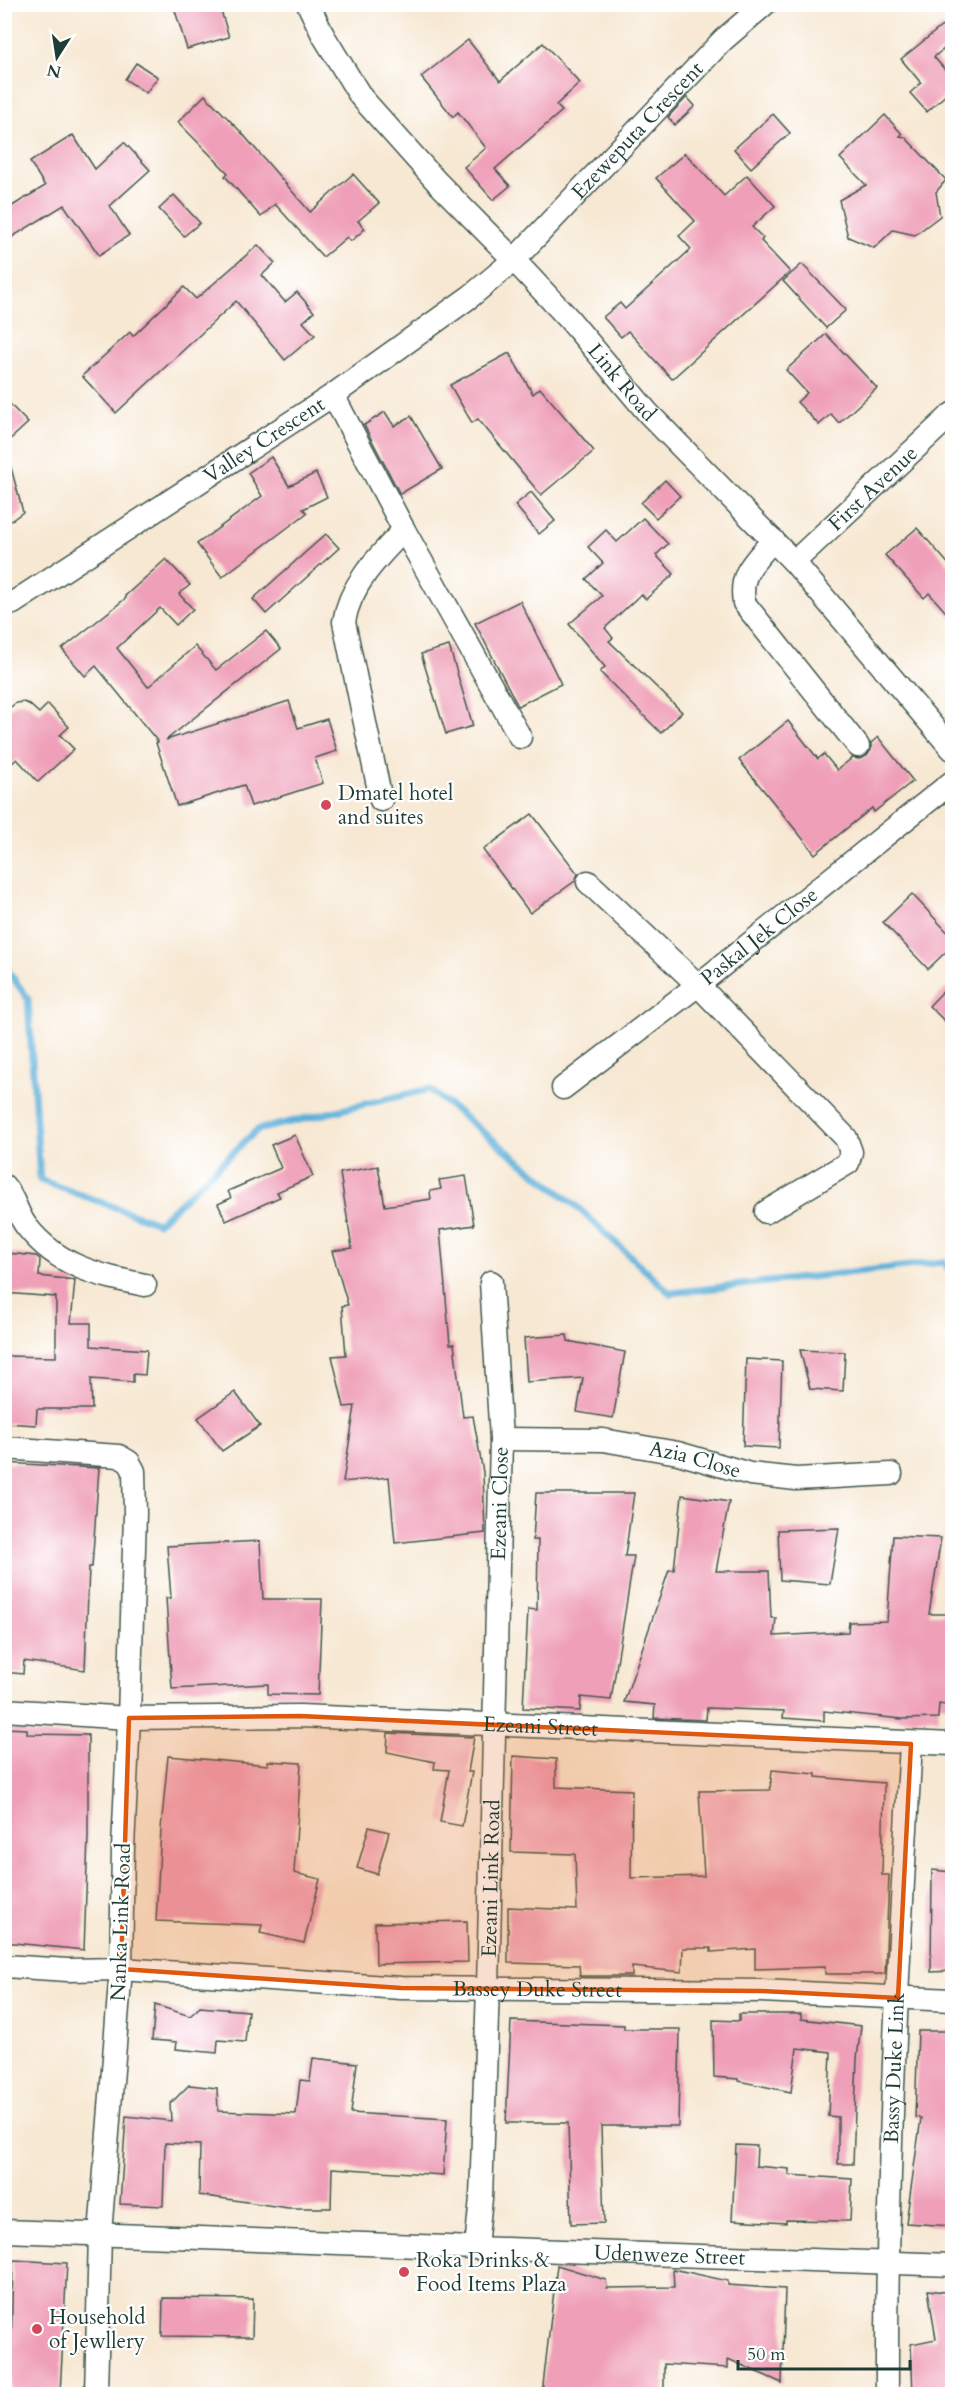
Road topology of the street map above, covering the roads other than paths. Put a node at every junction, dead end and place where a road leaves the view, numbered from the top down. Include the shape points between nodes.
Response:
1 (308, 4) edge
2 (765, 4) edge
3 (514, 260) junction
4 (333, 395) junction
5 (952, 414) edge
6 (404, 530) junction
7 (773, 540) junction
8 (794, 562) junction
9 (4, 606) edge
10 (520, 737) dead end
11 (858, 747) dead end
12 (952, 749) edge
13 (952, 782) edge
14 (381, 800) dead end
15 (588, 882) dead end
16 (698, 985) junction
17 (563, 1088) dead end
18 (4, 1186) edge
19 (766, 1212) dead end
20 (491, 1282) dead end
21 (145, 1285) dead end
22 (501, 1439) junction
23 (4, 1448) edge
24 (891, 1474) dead end
25 (4, 1710) edge
26 (129, 1718) junction
27 (495, 1725) junction
28 (911, 1743) junction
29 (952, 1744) edge
30 (4, 1966) edge
31 (121, 1969) junction
32 (488, 1987) junction
33 (898, 1998) junction
34 (952, 2000) edge
35 (4, 2231) edge
36 (100, 2234) junction
37 (476, 2247) junction
38 (886, 2263) junction
39 (952, 2265) edge
40 (96, 2394) edge
41 (887, 2394) edge

1 - 3 street, Link Road via 361,97
2 - 3 street, Ezeweputa Crescent via 723,40
3 - 4 street, Valley Crescent via 471,296
3 - 7 street, Link Road via 648,413
4 - 6 street
4 - 9 street, Valley Crescent
5 - 8 street, First Avenue
6 - 10 street
6 - 14 street via 374,561 346,609 344,622
7 - 8 street, Link Road
7 - 11 street via 741,586 744,603
8 - 12 street, Link Road
13 - 16 street, Paskal Jek Close
15 - 16 street
16 - 17 street, Paskal Jek Close
16 - 19 street via 846,1138 851,1152 848,1164
18 - 21 street via 25,1225 46,1248 68,1263 102,1276
20 - 22 street, Ezeani Close
22 - 24 street, Azia Close via 603,1440 678,1453 750,1474 796,1479
22 - 27 street, Ezeani Close
23 - 26 street, Nanka Link Road via 119,1456 129,1461 134,1471
25 - 26 street, Ezeani Street
26 - 27 street, Ezeani Street via 300,1716
26 - 31 street, Nanka Link Road
27 - 28 street, Ezeani Street
27 - 32 street, Ezeani Link Road
28 - 29 street, Ezeani Street
28 - 33 street, Bassy Duke Link
30 - 31 street, Bassey Duke Street
31 - 32 street, Bassey Duke Street via 401,1988
31 - 36 street, Nanka Link Road
32 - 33 street, Bassey Duke Street via 761,1991
32 - 37 street, Ezeani Link Road
33 - 34 street, Bassey Duke Street
33 - 38 street, Bassy Duke Link
35 - 36 street, Udenweze Street
36 - 37 street, Udenweze Street
36 - 40 street, Nanka Link Road
37 - 38 street, Udenweze Street
38 - 39 street, Udenweze Street
38 - 41 street, Bassy Duke Link

